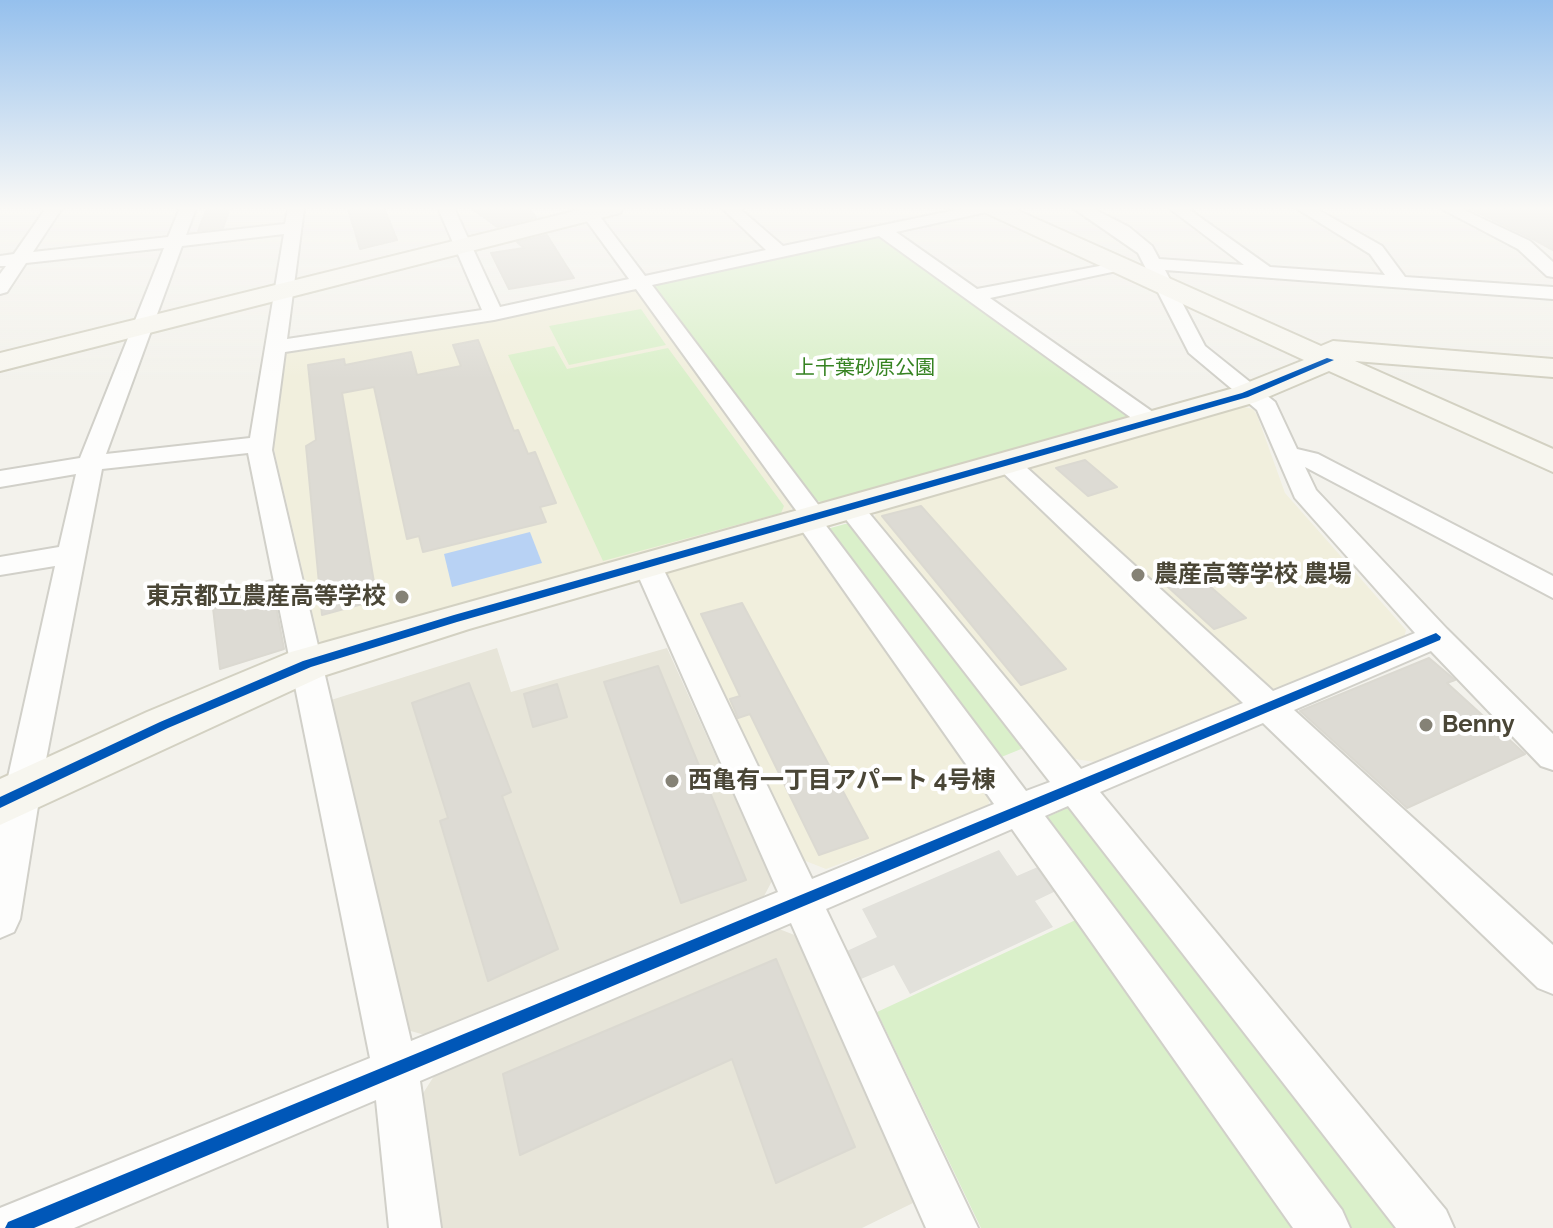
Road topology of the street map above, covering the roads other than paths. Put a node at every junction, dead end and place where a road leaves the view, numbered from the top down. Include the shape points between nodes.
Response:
1 (15, 265) edge
2 (167, 265) edge
3 (287, 265) edge
4 (381, 265) edge
5 (473, 265) edge
6 (631, 265) edge
7 (717, 265) edge
8 (933, 265) edge
9 (1119, 265) edge
10 (1121, 265) edge
11 (1154, 265) edge
12 (1256, 265) edge
13 (1387, 265) edge
14 (1265, 272) junction
15 (1158, 274) junction
16 (640, 282) junction
17 (1400, 283) junction
18 (0, 288) edge
19 (284, 290) junction
20 (1553, 293) edge
21 (975, 295) junction
22 (494, 314) junction
23 (143, 326) junction
24 (276, 347) junction
25 (1323, 357) junction
26 (0, 362) edge
27 (1553, 368) edge
28 (1252, 393) junction
29 (1152, 422) junction
30 (261, 444) junction
31 (1289, 455) junction
32 (1006, 462) junction
33 (1553, 462) edge
34 (91, 464) junction
35 (0, 479) edge
36 (823, 514) junction
37 (70, 554) junction
38 (647, 564) junction
39 (0, 566) edge
40 (1553, 588) edge
41 (1436, 637) junction
42 (307, 664) junction
43 (1269, 708) junction
44 (1553, 756) edge
45 (1075, 787) junction
46 (11, 798) edge
47 (1019, 810) junction
48 (801, 901) junction
49 (0, 919) edge
50 (1553, 973) edge
51 (395, 1068) junction
52 (14, 1228) edge
53 (415, 1228) edge
54 (952, 1228) edge
55 (1324, 1228) edge
56 (1428, 1228) edge

1 - 18 street
2 - 23 street
3 - 19 street
4 - 19 street
5 - 22 street
6 - 16 street
7 - 16 street
8 - 21 street
9 - 21 street
10 - 15 street
11 - 15 street
12 - 14 street
13 - 17 street
14 - 15 street
14 - 17 street
15 - 25 street
15 - 28 street via 1196,349
16 - 22 street
16 - 36 street
17 - 20 street
19 - 23 street
19 - 24 street
21 - 29 street
22 - 24 street
23 - 26 street
23 - 34 street
24 - 30 street
25 - 27 street via 1342,350
25 - 28 street
25 - 33 street
28 - 29 street
28 - 31 street via 1267,407
29 - 32 street
30 - 34 street
30 - 42 street
31 - 40 street via 1309,459
31 - 41 street via 1304,493
32 - 36 street
32 - 43 street
34 - 35 street
34 - 37 street
36 - 38 street
36 - 45 street
36 - 47 street
37 - 39 street
37 - 46 street
38 - 42 street
38 - 48 street
41 - 43 street
41 - 44 street
42 - 46 street
42 - 51 street
43 - 45 street
43 - 50 street
45 - 47 street
45 - 56 street
46 - 49 street
47 - 48 street
47 - 55 street
48 - 51 street
48 - 54 street
51 - 52 street
51 - 53 street

